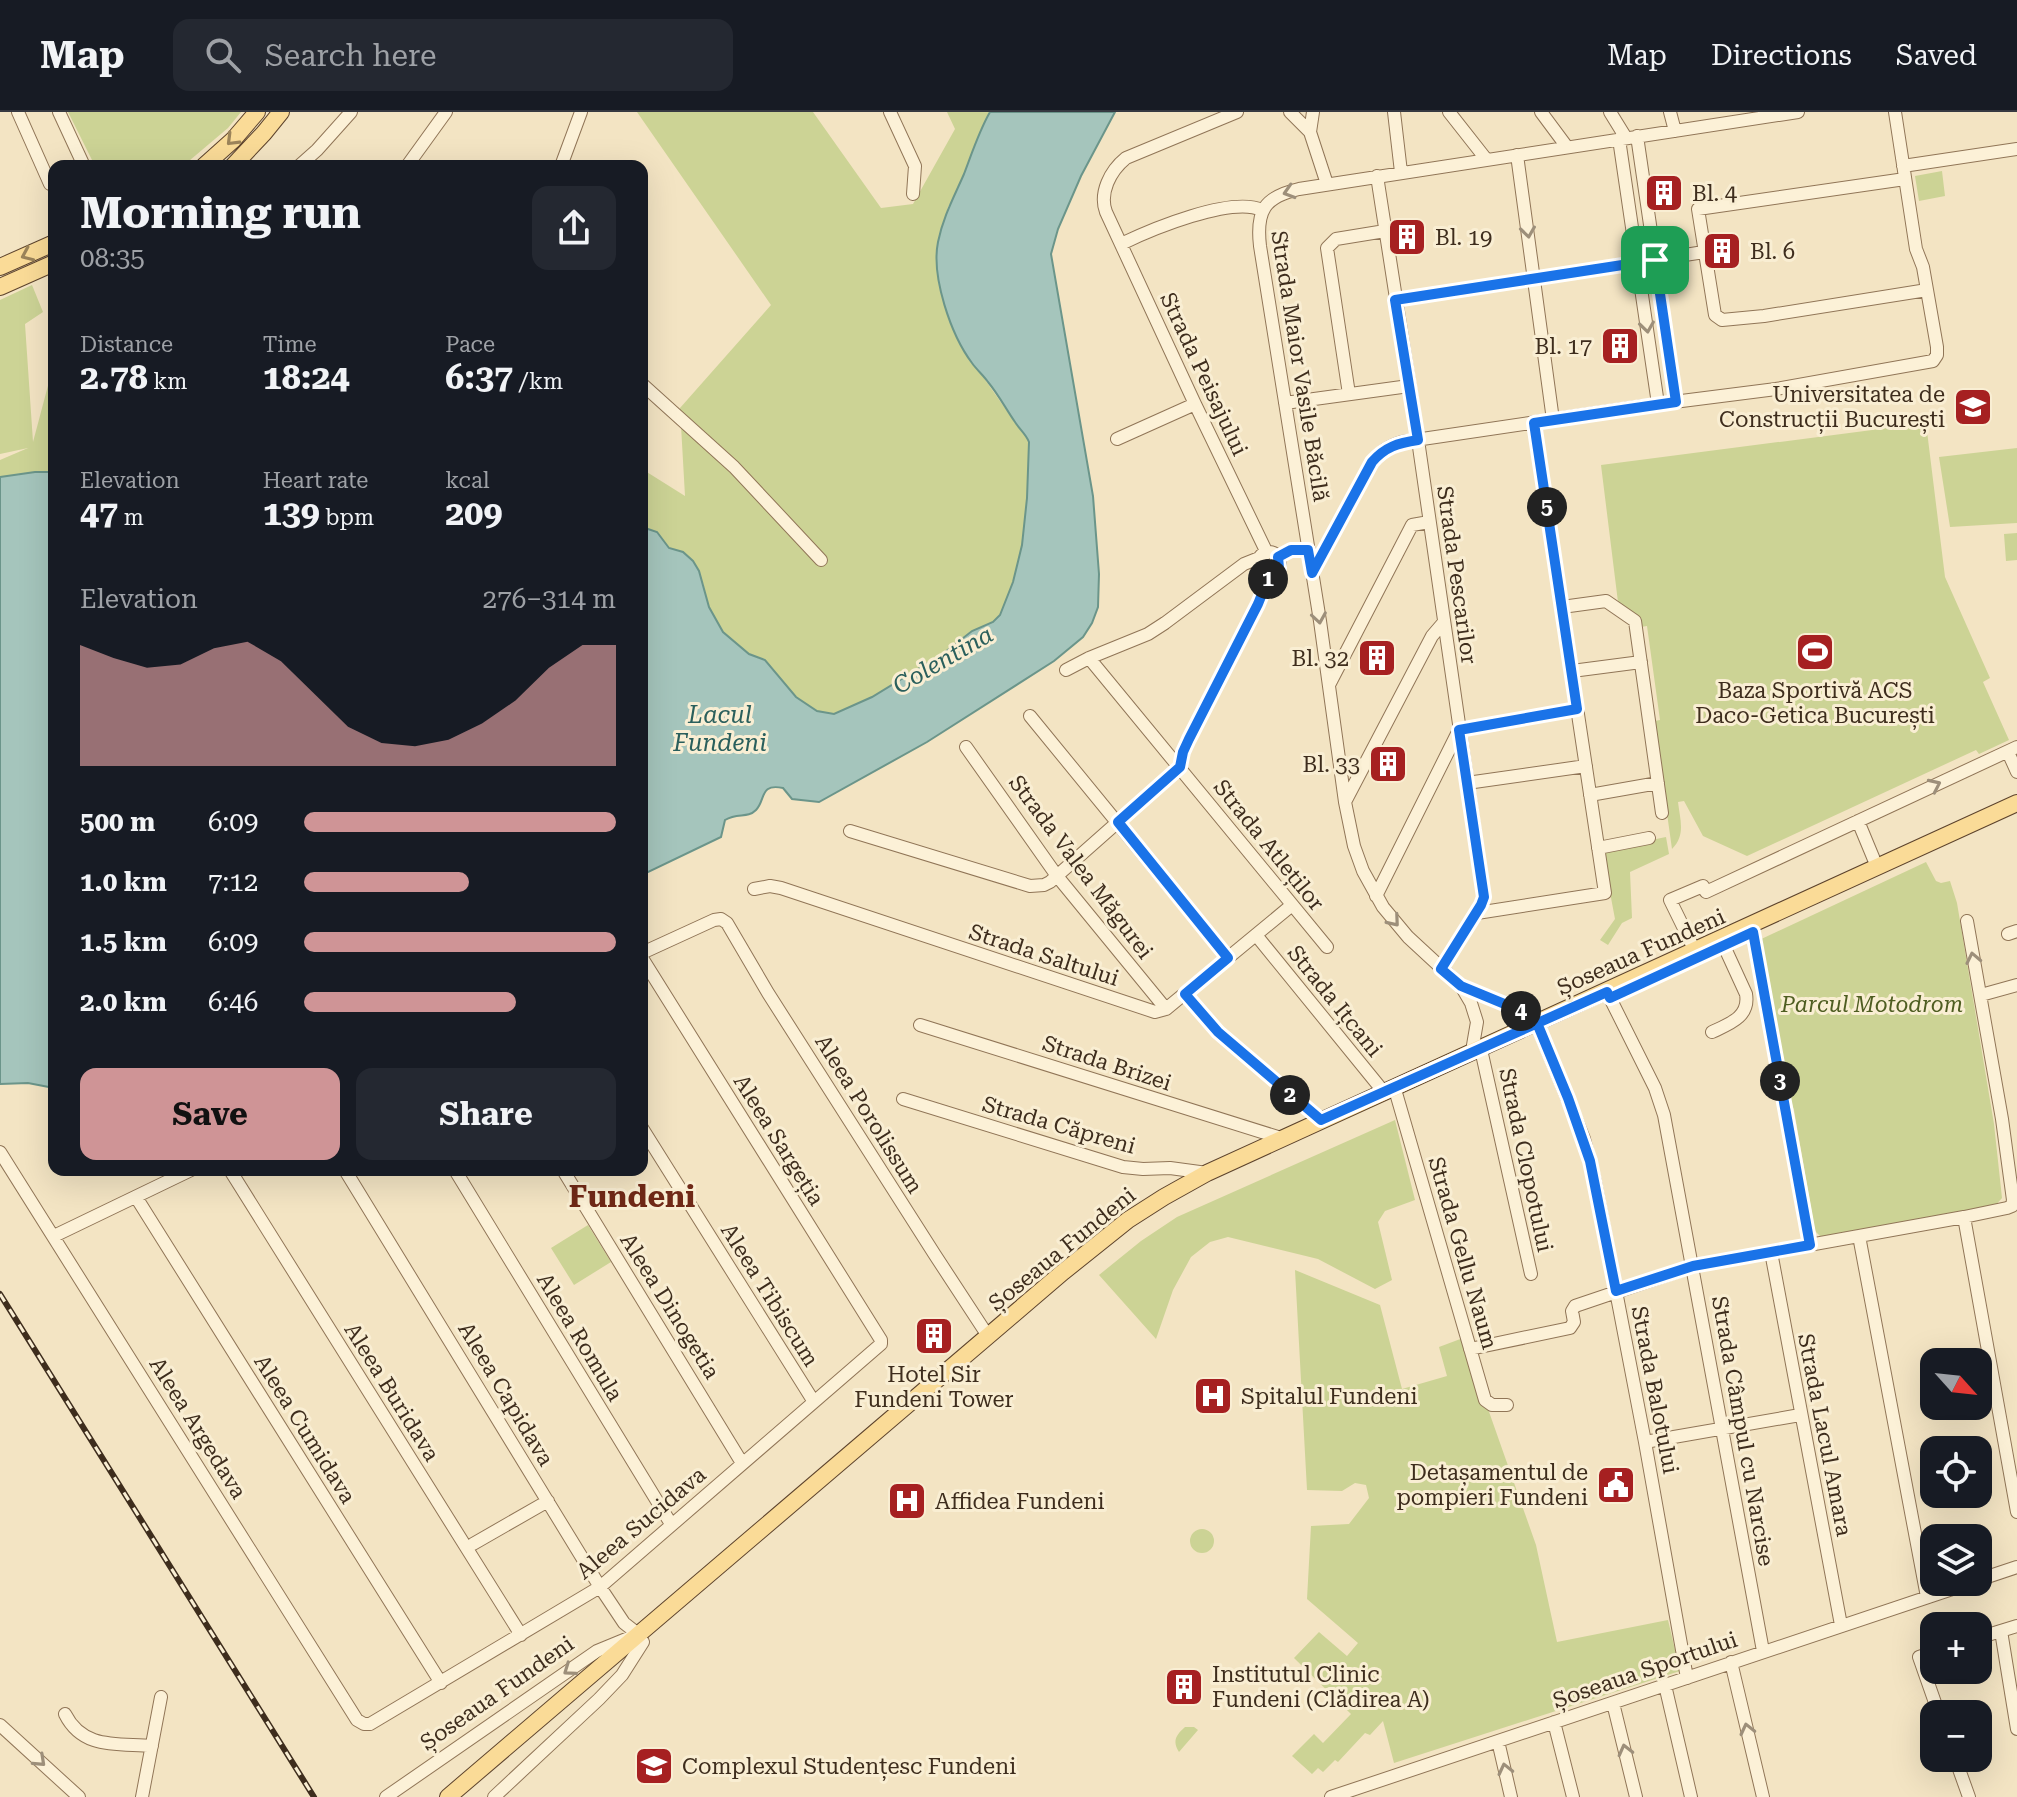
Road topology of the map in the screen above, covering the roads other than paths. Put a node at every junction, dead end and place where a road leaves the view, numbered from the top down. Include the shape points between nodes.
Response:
1 (18, 112) edge
2 (60, 112) edge
3 (257, 112) edge
4 (281, 112) edge
5 (351, 112) edge
6 (446, 112) edge
7 (581, 112) edge
8 (890, 112) edge
9 (1237, 112) edge
10 (1290, 112) edge
11 (1313, 112) edge
12 (1394, 112) edge
13 (1449, 112) edge
14 (1541, 112) edge
15 (1610, 112) edge
16 (1670, 112) edge
17 (1798, 112) edge
18 (1895, 112) edge
19 (1675, 131) junction
20 (1310, 132) junction
21 (1627, 138) junction
22 (1567, 147) junction
23 (2017, 149) edge
24 (1517, 155) junction
25 (1486, 159) junction
26 (81, 160) edge
27 (211, 160) edge
28 (239, 160) edge
29 (306, 160) edge
30 (411, 160) edge
31 (563, 160) edge
32 (1401, 172) junction
33 (1904, 172) junction
34 (1377, 176) junction
35 (48, 180) edge
36 (1327, 184) junction
37 (913, 194) dead end
38 (1262, 210) junction
39 (1385, 231) junction
40 (1121, 244) junction
41 (48, 246) edge
42 (1704, 252) junction
43 (1655, 260) junction
44 (1637, 262) junction
45 (48, 265) edge
46 (0, 267) edge
47 (1534, 278) junction
48 (1, 283) edge
49 (1927, 290) junction
50 (1395, 300) junction
51 (1409, 386) junction
52 (648, 389) edge
53 (1349, 394) junction
54 (1676, 402) junction
55 (1285, 403) junction
56 (1195, 404) junction
57 (1658, 404) junction
58 (1553, 420) junction
59 (1534, 423) junction
60 (1117, 439) dead end
61 (1418, 440) junction
62 (1429, 522) junction
63 (1308, 550) junction
64 (1268, 556) junction
65 (821, 560) dead end
66 (1312, 573) junction
67 (1270, 574) junction
68 (1562, 607) junction
69 (1444, 622) junction
70 (1117, 648) junction
71 (1089, 658) junction
72 (1641, 662) junction
73 (1066, 670) dead end
74 (1572, 671) junction
75 (1103, 675) junction
76 (1329, 685) junction
77 (1577, 709) junction
78 (1030, 716) dead end
79 (1459, 730) junction
80 (966, 747) dead end
81 (2012, 750) edge
82 (1586, 766) junction
83 (1180, 767) junction
84 (2017, 772) edge
85 (1467, 783) junction
86 (1658, 783) junction
87 (1590, 795) junction
88 (1345, 802) junction
89 (2017, 803) edge
90 (2017, 810) edge
91 (1662, 813) dead end
92 (1861, 819) junction
93 (1118, 822) junction
94 (850, 831) dead end
95 (1649, 838) dead end
96 (1598, 848) junction
97 (1876, 868) junction
98 (1057, 876) junction
99 (754, 889) dead end
100 (1376, 896) junction
101 (1292, 905) junction
102 (1477, 913) junction
103 (1967, 921) dead end
104 (1753, 932) junction
105 (1256, 935) junction
106 (1724, 946) junction
107 (1327, 947) dead end
108 (1695, 951) junction
109 (648, 952) edge
110 (1228, 958) junction
111 (648, 965) edge
112 (1441, 969) junction
113 (2017, 985) edge
114 (1461, 986) junction
115 (1185, 994) junction
116 (1608, 995) junction
117 (1981, 995) junction
118 (1166, 1009) junction
119 (920, 1025) dead end
120 (1538, 1026) junction
121 (1712, 1032) dead end
122 (1477, 1053) junction
123 (1390, 1092) junction
124 (903, 1099) dead end
125 (2002, 1119) junction
126 (2017, 1119) edge
127 (1321, 1120) junction
128 (648, 1138) edge
129 (1281, 1138) junction
130 (0, 1152) edge
131 (1207, 1173) junction
132 (179, 1176) edge
133 (234, 1176) edge
134 (349, 1176) edge
135 (459, 1176) edge
136 (567, 1176) edge
137 (136, 1197) junction
138 (1964, 1217) junction
139 (54, 1236) junction
140 (1859, 1236) junction
141 (1810, 1245) junction
142 (1771, 1252) junction
143 (1693, 1266) junction
144 (1531, 1274) dead end
145 (1616, 1291) junction
146 (988, 1336) junction
147 (881, 1344) joint
148 (1470, 1349) junction
149 (814, 1402) junction
150 (1507, 1405) dead end
151 (1800, 1415) junction
152 (1721, 1428) junction
153 (1645, 1442) junction
154 (742, 1463) junction
155 (548, 1501) junction
156 (2017, 1512) edge
157 (671, 1524) junction
158 (473, 1544) dead end
159 (2017, 1567) edge
160 (1992, 1575) edge
161 (600, 1587) junction
162 (1930, 1596) edge
163 (1927, 1597) junction
164 (1841, 1625) junction
165 (2017, 1626) edge
166 (2001, 1631) junction
167 (1992, 1634) edge
168 (521, 1635) junction
169 (640, 1638) junction
170 (1763, 1651) junction
171 (624, 1653) junction
172 (1731, 1662) junction
173 (1687, 1678) junction
174 (441, 1683) junction
175 (1665, 1685) junction
176 (161, 1697) dead end
177 (1613, 1703) junction
178 (65, 1714) dead end
179 (1554, 1722) junction
180 (364, 1724) joint
181 (0, 1725) edge
182 (2017, 1729) edge
183 (1498, 1741) junction
184 (152, 1746) junction
185 (1960, 1772) edge
186 (1339, 1796) edge
187 (79, 1797) edge
188 (142, 1797) edge
189 (386, 1797) edge
190 (448, 1797) edge
191 (464, 1797) edge
192 (494, 1797) edge
193 (1511, 1797) edge
194 (1573, 1797) edge
195 (1636, 1797) edge
196 (1691, 1797) edge
197 (1763, 1797) edge
198 (1969, 1797) edge

1 - 35 street
2 - 26 street
3 -> 27 main road
4 - 28 main road
5 - 29 street
6 - 30 street
7 - 31 street
8 - 37 street via 915,166
9 - 40 street, Strada Peisajului via 1126,158 1115,169 1103,196
10 - 20 street
11 - 20 street
12 - 32 street
13 - 25 street
14 - 22 street
15 - 21 street
16 - 19 street
17 - 19 street, Strada Maior Vasile Băcilă
18 - 33 street
19 - 21 street, Strada Maior Vasile Băcilă
20 - 36 street
21 - 22 street, Strada Maior Vasile Băcilă
21 - 43 street
21 - 44 street
22 - 24 street, Strada Maior Vasile Băcilă
23 - 33 street
24 - 25 street, Strada Maior Vasile Băcilă
24 -> 47 street
25 - 32 street, Strada Maior Vasile Băcilă
32 - 34 street, Strada Maior Vasile Băcilă
33 - 42 street via 1698,209
33 - 49 street
34 - 36 street, Strada Maior Vasile Băcilă
34 - 39 street, Strada Pescarilor
36 -> 38 street, Strada Maior Vasile Băcilă via 1276,196
38 - 40 street via 1238,206 1201,214
38 - 55 street, Strada Maior Vasile Băcilă via 1260,246
39 - 50 street, Strada Pescarilor
39 - 53 street via 1336,239 1327,248
40 - 56 street, Strada Peisajului
41 -> 46 main road
42 - 43 street
42 - 49 street via 1715,315 1722,320
43 - 44 street
43 - 54 street
44 - 47 street
44 -> 57 street
45 - 48 main road
47 - 50 street
47 - 58 street
49 - 54 street via 1938,350 1931,362
50 - 51 street, Strada Pescarilor
51 - 53 street
51 - 61 street, Strada Pescarilor
52 - 65 street via 734,467
53 - 55 street
54 - 57 street
55 - 63 street, Strada Maior Vasile Băcilă
56 - 60 street
56 - 64 street, Strada Peisajului
57 - 58 street
58 - 59 street
59 - 61 street
59 - 68 street
61 - 62 street, Strada Pescarilor
61 - 66 street via 1390,445 1372,462
62 - 69 street, Strada Pescarilor
62 - 76 street via 1412,525
63 - 64 street
63 - 66 street, Strada Maior Vasile Băcilă
64 - 67 street, Strada Peisajului via 1260,569
64 - 67 street via 1279,568
64 - 70 street via 1244,564 1158,629
66 -> 76 street, Strada Maior Vasile Băcilă
67 - 83 street
68 - 72 street via 1612,604 1635,621
68 - 74 street
69 - 79 street, Strada Pescarilor
69 - 88 street
70 - 71 street
70 - 75 street
71 - 73 street
71 - 75 street, Strada Atleților
72 - 74 street
72 - 86 street
74 - 77 street
75 - 83 street, Strada Atleților
76 - 88 street, Strada Maior Vasile Băcilă
77 - 79 street
77 - 82 street
78 - 93 street
79 - 85 street, Strada Pescarilor
79 - 100 street
80 - 98 street, Strada Valea Măgurei
81 - 84 street
92 -> 81 street
82 - 85 street
82 - 87 street
83 - 93 street
83 - 101 street, Strada Atleților
85 - 102 street, Strada Pescarilor via 1484,897
86 - 87 street
86 - 91 street
87 - 96 street
88 - 100 street, Strada Maior Vasile Băcilă via 1358,857
89 - 97 main road, Șoseaua Fundeni
90 - 104 main road, Șoseaua Fundeni
92 - 97 street
92 - 108 street via 1706,892 1703,886 1670,900
93 - 98 street
93 - 110 street
94 - 98 street via 1030,886
95 - 96 street
96 - 102 street via 1605,893
97 - 108 main road, Șoseaua Fundeni
98 - 118 street, Strada Valea Măgurei
99 - 118 street, Strada Saltului via 781,888 1150,1011
100 -> 112 street, Strada Maior Vasile Băcilă
101 - 105 street
101 - 107 street, Strada Atleților
102 - 112 street, Strada Pescarilor
117 -> 103 street
104 - 106 main road, Șoseaua Fundeni
104 - 141 street
105 - 110 street
105 - 123 street, Strada Ițcani
106 - 116 main road, Șoseaua Fundeni
106 - 121 street via 1747,1003 1737,1020
108 - 116 main road, Șoseaua Fundeni
109 - 146 street, Aleea Porolissum via 714,920 727,923
110 - 115 street
111 - 147 street, Aleea Sargeția
112 - 114 street, Strada Maior Vasile Băcilă
113 - 117 street
114 - 120 street, Strada Maior Vasile Băcilă via 1526,1013
114 - 122 street, Strada Maior Vasile Băcilă via 1476,1014
115 - 118 street
115 - 127 street via 1218,1032
116 - 120 main road, Șoseaua Fundeni
116 - 143 street, Strada Câmpul cu Narcise via 1662,1104
117 - 125 street
119 - 129 street, Strada Brizei
120 - 122 main road, Șoseaua Fundeni
120 - 145 street, Strada Balotului via 1590,1161
122 - 123 main road, Șoseaua Fundeni
122 - 144 street, Strada Clopotului
123 - 127 main road, Șoseaua Fundeni
123 - 148 street, Strada Gellu Naum
123 - 169 main road, Șoseaua Fundeni via 1211,1180 1132,1227
124 - 131 street, Strada Căpreni via 1123,1167
125 - 126 street
125 - 138 street via 2012,1206
127 - 129 main road, Șoseaua Fundeni
128 - 149 street, Aleea Tibiscum
129 - 131 main road, Șoseaua Fundeni
130 - 139 street, Aleea Argedava
131 - 146 main road, Șoseaua Fundeni via 1119,1227
132 - 137 street
133 - 168 street, Aleea Buridava
134 - 155 street, Aleea Capidava
135 - 157 street, Aleea Romula
136 - 154 street, Aleea Dinogetia
137 - 139 street
137 - 174 street, Aleea Cumidava
138 - 140 street
138 - 156 street
139 - 180 street, Aleea Argedava
140 - 141 street
140 - 163 street
141 - 142 street
142 - 143 street
142 - 151 street, Strada Lacul Amara
143 - 145 street
143 - 152 street, Strada Câmpul cu Narcise
145 - 148 street via 1575,1306 1570,1328
145 - 153 street, Strada Balotului
146 - 169 main road, Șoseaua Fundeni
147 - 149 street, Aleea Sucidava
148 - 150 street, Strada Gellu Naum via 1485,1400
149 - 154 street, Aleea Sucidava
151 - 152 street
151 - 164 street, Strada Lacul Amara
152 - 153 street
152 - 170 street, Strada Câmpul cu Narcise
153 - 173 street, Strada Balotului
154 - 157 street, Aleea Sucidava
155 - 158 street
155 - 161 street, Aleea Capidava
157 - 161 street, Aleea Sucidava
159 - 160 street, Șoseaua Sportului
161 - 168 street, Aleea Sucidava
161 - 169 street, Aleea Capidava
162 - 163 street, Șoseaua Sportului
163 - 164 street, Șoseaua Sportului
164 - 170 street, Șoseaua Sportului
165 - 166 street
166 - 167 street
166 - 182 street
168 - 174 street, Aleea Sucidava
169 - 171 main road, Șoseaua Fundeni
169 -> 189 street, Șoseaua Fundeni via 597,1651
169 - 192 street, Șoseaua Fundeni via 622,1675
170 - 172 street, Șoseaua Sportului
171 - 190 main road, Șoseaua Fundeni
171 - 191 main road, Șoseaua Fundeni
172 - 173 street, Șoseaua Sportului
197 -> 172 street
173 - 175 street, Șoseaua Sportului
174 - 180 street, Aleea Sucidava
175 - 177 street, Șoseaua Sportului
175 - 196 street
176 - 184 street
177 - 179 street, Șoseaua Sportului
195 -> 177 street
178 - 184 street via 75,1730 91,1740
179 - 183 street, Șoseaua Sportului
179 - 194 street
181 -> 187 street
183 - 186 street, Șoseaua Sportului
193 -> 183 street
184 - 188 street
185 - 198 street

